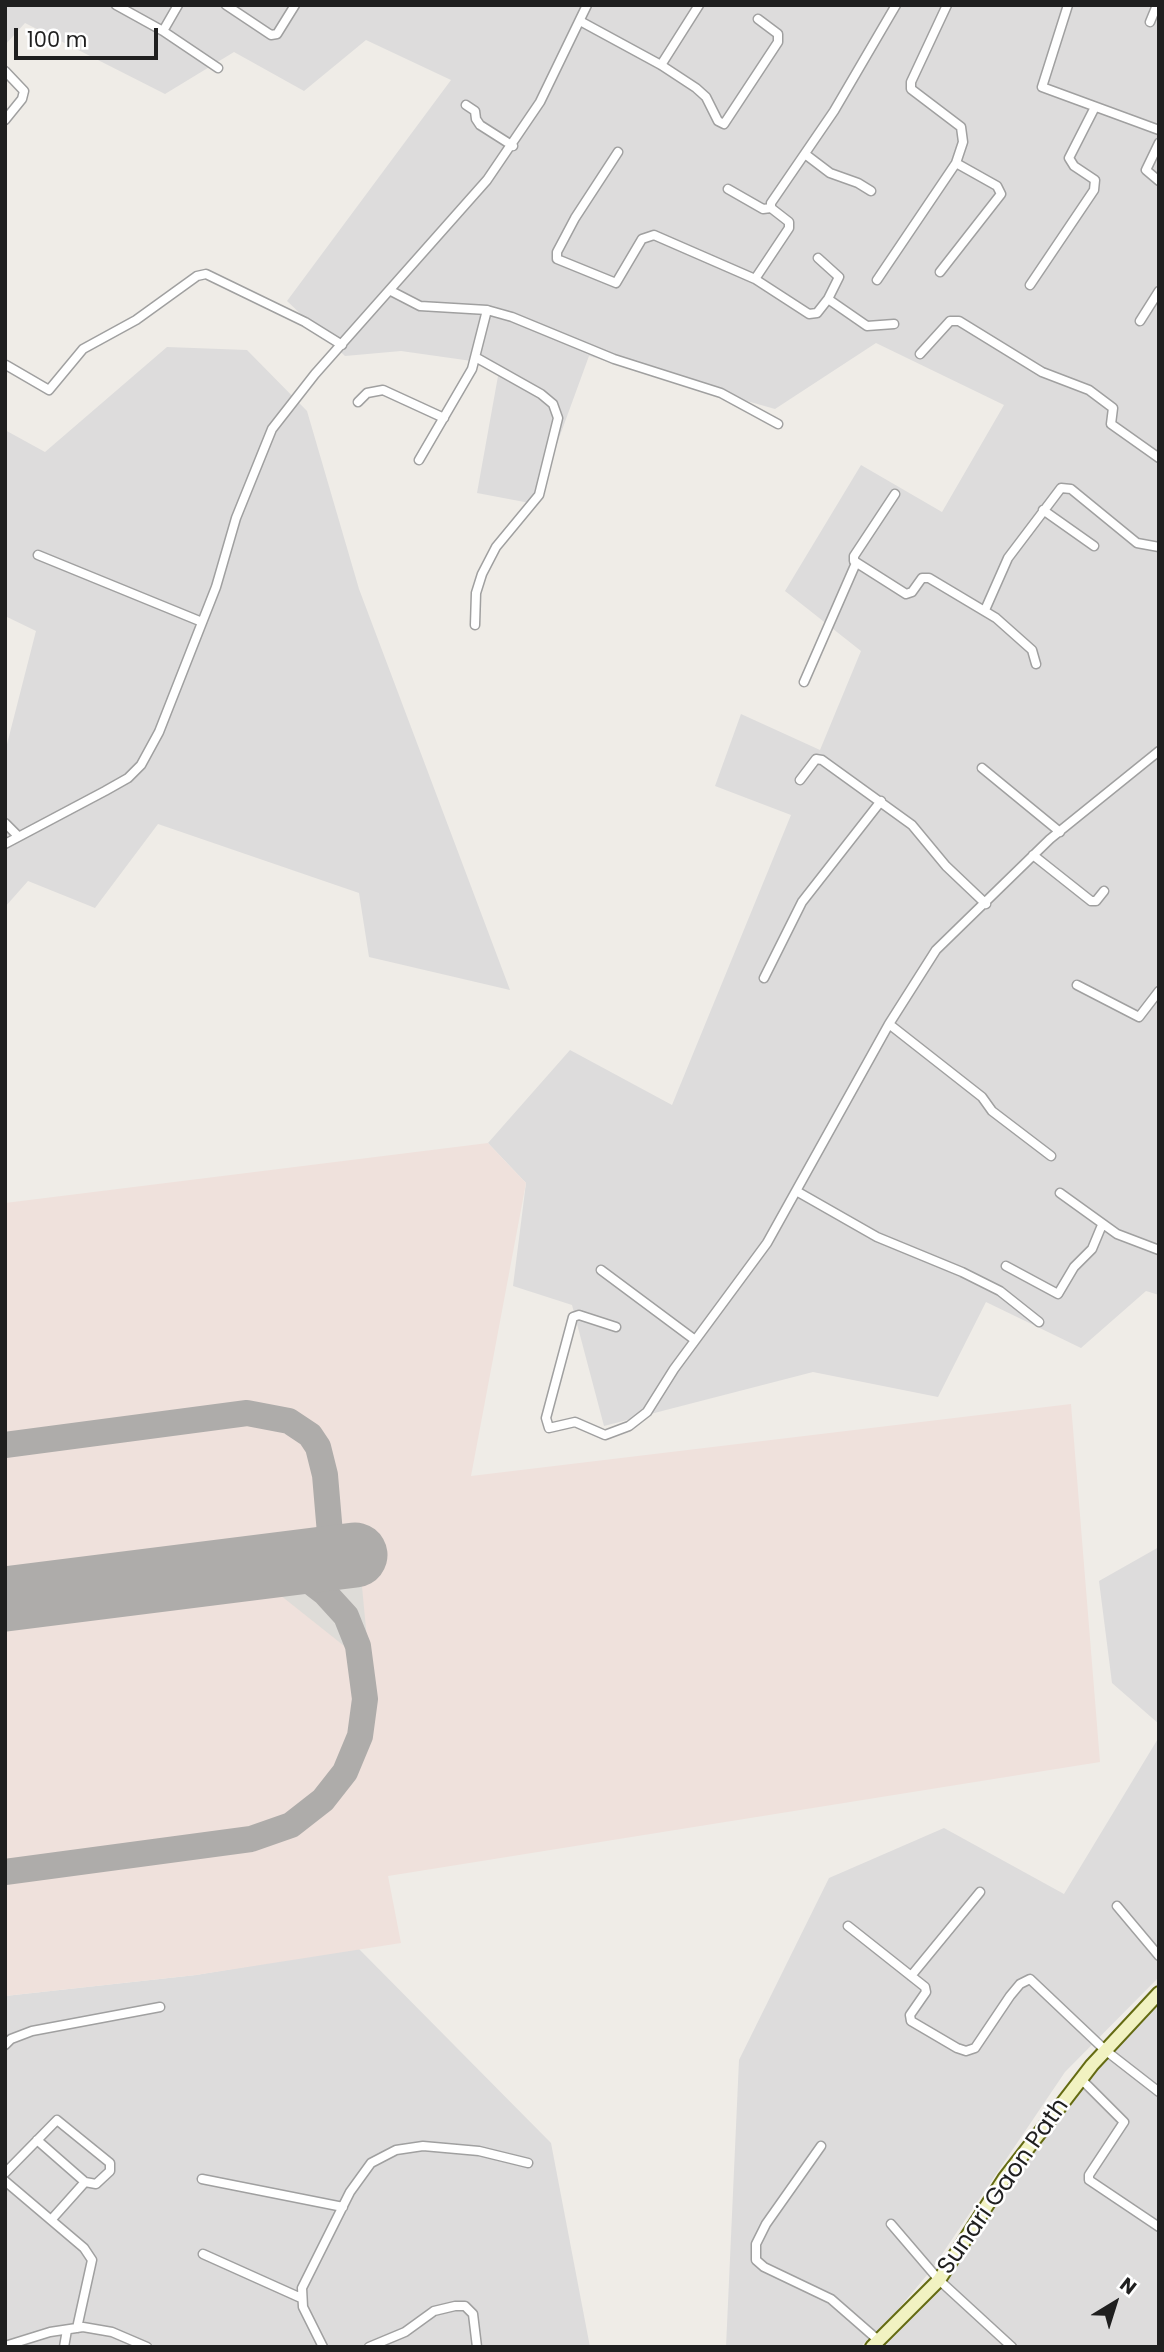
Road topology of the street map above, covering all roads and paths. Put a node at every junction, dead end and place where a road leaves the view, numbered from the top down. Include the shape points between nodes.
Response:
1 (116, 5) edge
2 (178, 5) edge
3 (226, 5) edge
4 (295, 5) edge
5 (587, 5) edge
6 (699, 5) edge
7 (896, 5) edge
8 (947, 5) edge
9 (1068, 5) edge
10 (1157, 5) edge
11 (758, 19) dead end
12 (580, 21) junction
13 (1150, 22) dead end
14 (163, 31) junction
15 (662, 65) junction
16 (218, 68) dead end
17 (5, 71) edge
18 (466, 106) dead end
19 (1094, 109) junction
20 (5, 120) edge
21 (1159, 130) edge
22 (1159, 143) edge
23 (513, 146) junction
24 (618, 152) dead end
25 (805, 153) junction
26 (956, 163) junction
27 (1159, 181) edge
28 (728, 189) dead end
29 (871, 191) dead end
30 (771, 208) junction
31 (818, 258) dead end
32 (940, 272) dead end
33 (755, 279) junction
34 (877, 280) dead end
35 (1030, 285) dead end
36 (391, 291) junction
37 (1159, 291) edge
38 (828, 299) junction
39 (487, 310) junction
40 (1140, 321) dead end
41 (894, 324) dead end
42 (342, 345) junction
43 (920, 354) dead end
44 (477, 358) junction
45 (6, 365) edge
46 (358, 402) dead end
47 (444, 418) junction
48 (778, 424) dead end
49 (1159, 458) edge
50 (419, 460) dead end
51 (895, 494) dead end
52 (1043, 510) junction
53 (1094, 546) dead end
54 (1159, 547) edge
55 (38, 555) dead end
56 (856, 563) junction
57 (985, 610) junction
58 (202, 622) junction
59 (475, 625) dead end
60 (1036, 664) dead end
61 (804, 682) dead end
62 (1159, 751) edge
63 (982, 768) dead end
64 (800, 780) dead end
65 (881, 801) junction
66 (5, 823) edge
67 (1060, 832) junction
68 (18, 836) junction
69 (5, 844) edge
70 (1034, 855) junction
71 (1104, 891) dead end
72 (986, 904) junction
73 (764, 978) dead end
74 (1077, 985) dead end
75 (1159, 991) edge
76 (889, 1024) junction
77 (1051, 1156) dead end
78 (797, 1192) junction
79 (1060, 1193) dead end
80 (1102, 1225) junction
81 (1159, 1250) edge
82 (1006, 1266) dead end
83 (601, 1270) dead end
84 (1039, 1322) dead end
85 (617, 1327) dead end
86 (695, 1340) junction
87 (980, 1892) dead end
88 (1117, 1906) dead end
89 (848, 1926) dead end
90 (1159, 1956) edge
91 (911, 1976) junction
92 (1159, 1993) edge
93 (160, 2007) dead end
94 (5, 2045) edge
95 (1105, 2049) junction
96 (1081, 2079) junction
97 (1159, 2092) edge
98 (37, 2140) junction
99 (821, 2146) dead end
100 (528, 2163) dead end
101 (5, 2173) edge
102 (202, 2179) dead end
103 (85, 2182) junction
104 (6, 2185) edge
105 (343, 2207) junction
106 (51, 2220) junction
107 (891, 2224) dead end
108 (1159, 2227) edge
109 (203, 2254) dead end
110 (939, 2280) junction
111 (302, 2298) junction
112 (77, 2328) junction
113 (67, 2329) junction
114 (875, 2344) edge
115 (5, 2346) edge
116 (64, 2347) edge
117 (147, 2347) edge
118 (323, 2347) edge
119 (369, 2347) edge
120 (477, 2347) edge
121 (1012, 2347) edge

1 - 14 street
2 - 14 street
3 - 4 street via 271,35 280,31
5 - 12 street
6 - 15 street
7 - 25 street
8 - 26 street via 910,86 961,127 963,142
9 - 19 street via 1042,88
10 - 13 street
11 - 15 street via 778,34 778,42 724,124 702,93
12 - 15 street
12 - 23 street
14 - 16 street
17 - 20 street via 24,91
18 - 23 street via 474,110 480,125
19 - 21 street
19 - 35 street via 1069,158 1095,180 1094,190
22 - 27 street via 1146,170
23 - 36 street
24 - 33 street via 575,218 557,259 616,283 642,239 654,234
25 - 29 street via 831,173
25 - 30 street
26 - 32 street via 997,186 1001,194
26 - 34 street
28 - 30 street via 763,209
30 - 33 street via 789,222 789,228
31 - 38 street via 839,277
33 - 38 street via 810,314 817,313
36 - 39 street via 429,308
36 - 42 street
37 - 40 street
38 - 41 street via 867,326
39 - 44 street
39 - 48 street via 614,359 702,385
42 - 45 street via 206,274 83,349 53,389 44,390
42 - 58 street via 281,415 262,447
43 - 49 street via 945,325 959,321 1042,372 1089,390 1113,408 1111,424
44 - 47 street
44 - 59 street via 541,394 553,404 558,418 539,495 496,547 482,574
46 - 47 street via 367,393 383,390
47 - 50 street
51 - 56 street via 854,556
52 - 53 street
52 - 54 street via 1058,490 1068,488 1137,543
52 - 57 street via 1002,567
55 - 58 street
56 - 57 street via 906,594 922,578 929,578
56 - 61 street
57 - 60 street via 1032,650
58 - 68 street via 159,733 141,765 128,778
62 - 67 street
63 - 67 street
64 - 65 street via 818,758
65 - 72 street via 921,834
65 - 73 street via 802,902
66 - 68 street
67 - 70 street
68 - 69 street
70 - 71 street via 1091,901
70 - 72 street
72 - 76 street via 936,950
74 - 75 street via 1139,1017
76 - 77 street
76 - 78 street
78 - 84 street via 877,1237 1000,1291
78 - 86 street via 767,1243
79 - 80 street
80 - 81 street
80 - 82 street via 1092,1249 1074,1267 1058,1294
83 - 86 street
85 - 86 street via 573,1317 546,1418 549,1428 575,1422 605,1435 629,1426 647,1412
87 - 91 street
88 - 90 street
89 - 91 street
91 - 95 street via 926,1989 911,2021 961,2050 975,2049 1010,1996 1030,1979
92 - 95 street, Sunari Gaon Path
93 - 94 street via 32,2031
95 - 96 street, Sunari Gaon Path
95 - 97 street
96 - 108 street via 1124,2122 1089,2180
96 - 110 street, Sunari Gaon Path via 1004,2179
98 - 101 street
98 - 103 street
98 - 103 street via 61,2120 110,2163 110,2171 95,2185
99 - 114 street via 766,2224 756,2244 756,2260 831,2299
100 - 105 street via 450,2146 396,2150 371,2163
102 - 105 street
103 - 106 street
104 - 106 street
105 - 111 street via 306,2276
106 - 112 street via 92,2260
107 - 110 street
109 - 111 street
110 - 114 street, Sunari Gaon Path
110 - 121 street
111 - 118 street
112 - 113 street
112 - 117 street via 113,2332
113 - 115 street
113 - 116 street
119 - 120 street via 438,2309 465,2306 473,2314

